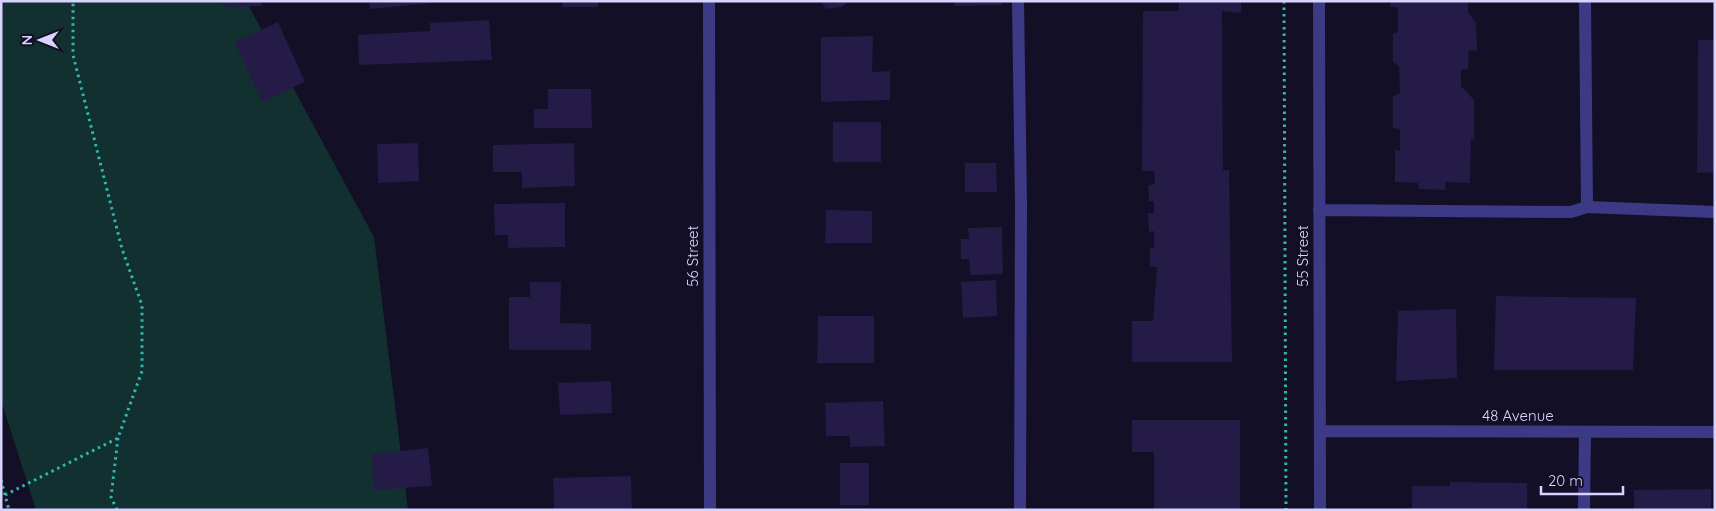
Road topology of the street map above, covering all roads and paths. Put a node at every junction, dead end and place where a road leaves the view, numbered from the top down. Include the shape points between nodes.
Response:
1 (73, 1) edge
2 (709, 1) edge
3 (1018, 1) edge
4 (1284, 1) edge
5 (1319, 1) edge
6 (1585, 1) edge
7 (1587, 207) junction
8 (1319, 210) junction
9 (1715, 212) edge
10 (1320, 431) junction
11 (1715, 432) edge
12 (1585, 433) junction
13 (118, 438) junction
14 (1, 480) edge
15 (5, 495) junction
16 (9, 510) edge
17 (117, 510) edge
18 (710, 510) edge
19 (1020, 510) edge
20 (1286, 510) edge
21 (1320, 510) edge
22 (1584, 510) edge

1 - 13 path via 73,55 122,249 142,305 142,371
2 - 18 street, 56 Street
3 - 19 street
4 - 20 path
5 - 8 street, 55 Street
6 - 7 street
7 - 8 street via 1571,212
7 - 9 street
8 - 10 street, 55 Street
10 - 12 street, 48 Avenue
10 - 21 street, 55 Street
11 - 12 street, 48 Avenue
12 - 22 street
13 - 15 path
13 - 17 path via 112,497
14 - 15 path
15 - 16 path

